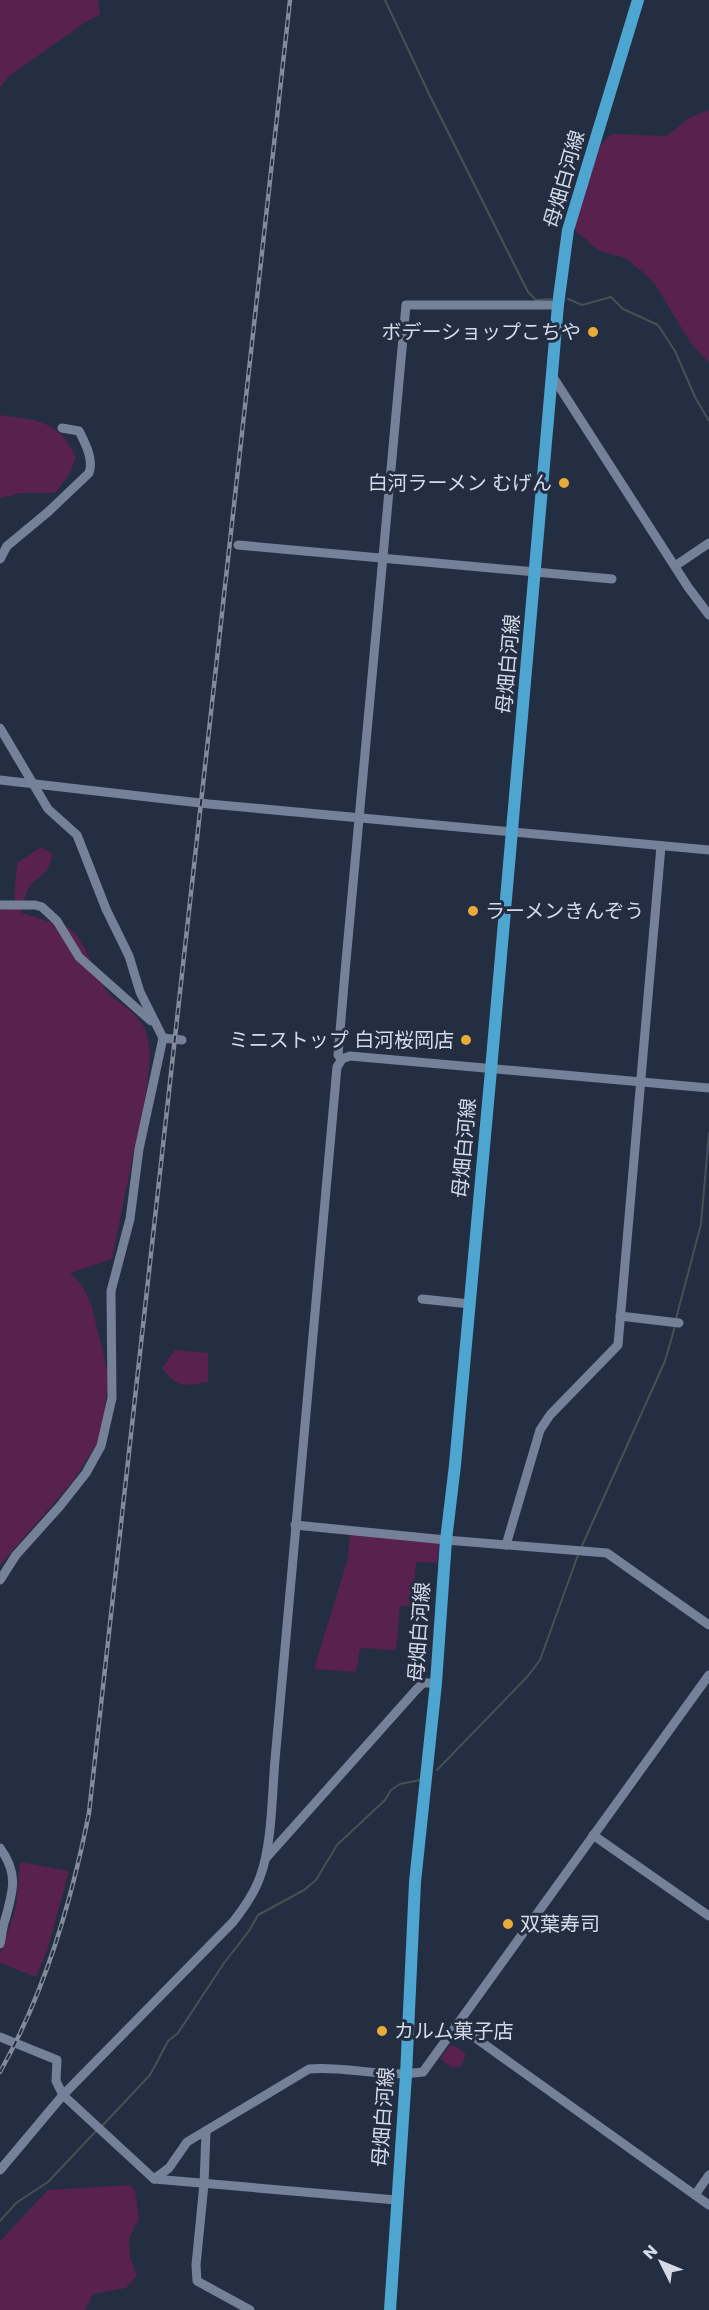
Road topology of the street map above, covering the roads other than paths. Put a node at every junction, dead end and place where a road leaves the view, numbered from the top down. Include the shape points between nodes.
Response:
1 (638, 0) edge
2 (558, 305) junction
3 (553, 377) junction
4 (62, 428) dead end
5 (709, 543) edge
6 (238, 545) dead end
7 (383, 558) junction
8 (0, 559) edge
9 (675, 566) junction
10 (535, 572) junction
11 (612, 579) dead end
12 (709, 615) edge
13 (0, 728) edge
14 (0, 780) edge
15 (36, 786) junction
16 (360, 817) junction
17 (513, 831) junction
18 (661, 846) junction
19 (709, 850) edge
20 (0, 905) edge
21 (155, 1025) junction
22 (163, 1038) junction
23 (182, 1040) dead end
24 (342, 1059) junction
25 (491, 1070) junction
26 (641, 1082) junction
27 (709, 1088) edge
28 (423, 1299) dead end
29 (470, 1304) junction
30 (620, 1316) junction
31 (679, 1323) dead end
32 (295, 1525) junction
33 (446, 1540) junction
34 (506, 1545) junction
35 (0, 1580) edge
36 (709, 1624) edge
37 (709, 1675) edge
38 (436, 1683) junction
39 (593, 1835) junction
40 (0, 1848) edge
41 (266, 1858) junction
42 (709, 1916) edge
43 (0, 1944) edge
44 (456, 2024) junction
45 (0, 2037) edge
46 (406, 2075) junction
47 (63, 2095) junction
48 (206, 2131) junction
49 (0, 2170) edge
50 (709, 2175) edge
51 (154, 2180) junction
52 (204, 2184) junction
53 (695, 2195) junction
54 (396, 2200) junction
55 (709, 2205) edge
56 (250, 2310) edge
57 (390, 2310) edge

1 - 2 main road, 母畑白河線 via 568,230
2 - 3 main road, 母畑白河線
2 - 7 street via 406,305
3 - 9 street
3 - 10 main road, 母畑白河線
4 - 8 street via 79,431 89,454 89,473 7,546
5 - 9 street
6 - 7 street
7 - 10 street
7 - 16 street
9 - 12 street
10 - 11 street
10 - 17 main road, 母畑白河線
13 - 15 street
14 - 15 street
15 - 16 street
15 - 21 street via 48,809 77,835
16 - 17 street
16 - 24 street via 338,1055
17 - 18 street
17 - 25 main road, 母畑白河線
18 - 19 street
18 - 26 street
20 - 21 street via 42,907 57,921 79,957
21 - 22 street
22 - 23 street
22 - 35 street via 139,1149 130,1219 111,1291 111,1398 102,1446 86,1473 16,1555
24 - 25 street via 350,1056
24 - 32 street via 337,1067
25 - 26 street
25 - 29 main road, 母畑白河線
26 - 27 street
26 - 30 street
28 - 29 street
29 - 33 main road, 母畑白河線
30 - 31 street
30 - 34 street via 616,1349 540,1430
32 - 33 street
32 - 41 street
33 - 34 street
33 - 38 main road, 母畑白河線
34 - 36 street via 607,1553
37 - 39 street
38 - 41 street via 423,1683 416,1690
38 - 46 main road, 母畑白河線 via 415,1882
39 - 42 street
39 - 44 street
40 - 43 street via 14,1875
41 - 47 street via 248,1903 233,1922
44 - 46 street via 423,2072
44 - 53 street
45 - 47 street via 57,2060 56,2081
46 - 48 street via 329,2067 309,2069
46 - 54 main road, 母畑白河線
47 - 49 street
47 - 51 street
48 - 51 street via 187,2142
48 - 52 street
50 - 53 street
51 - 52 street
52 - 54 street
52 - 56 street via 197,2281
53 - 55 street
54 - 57 main road, 母畑白河線

